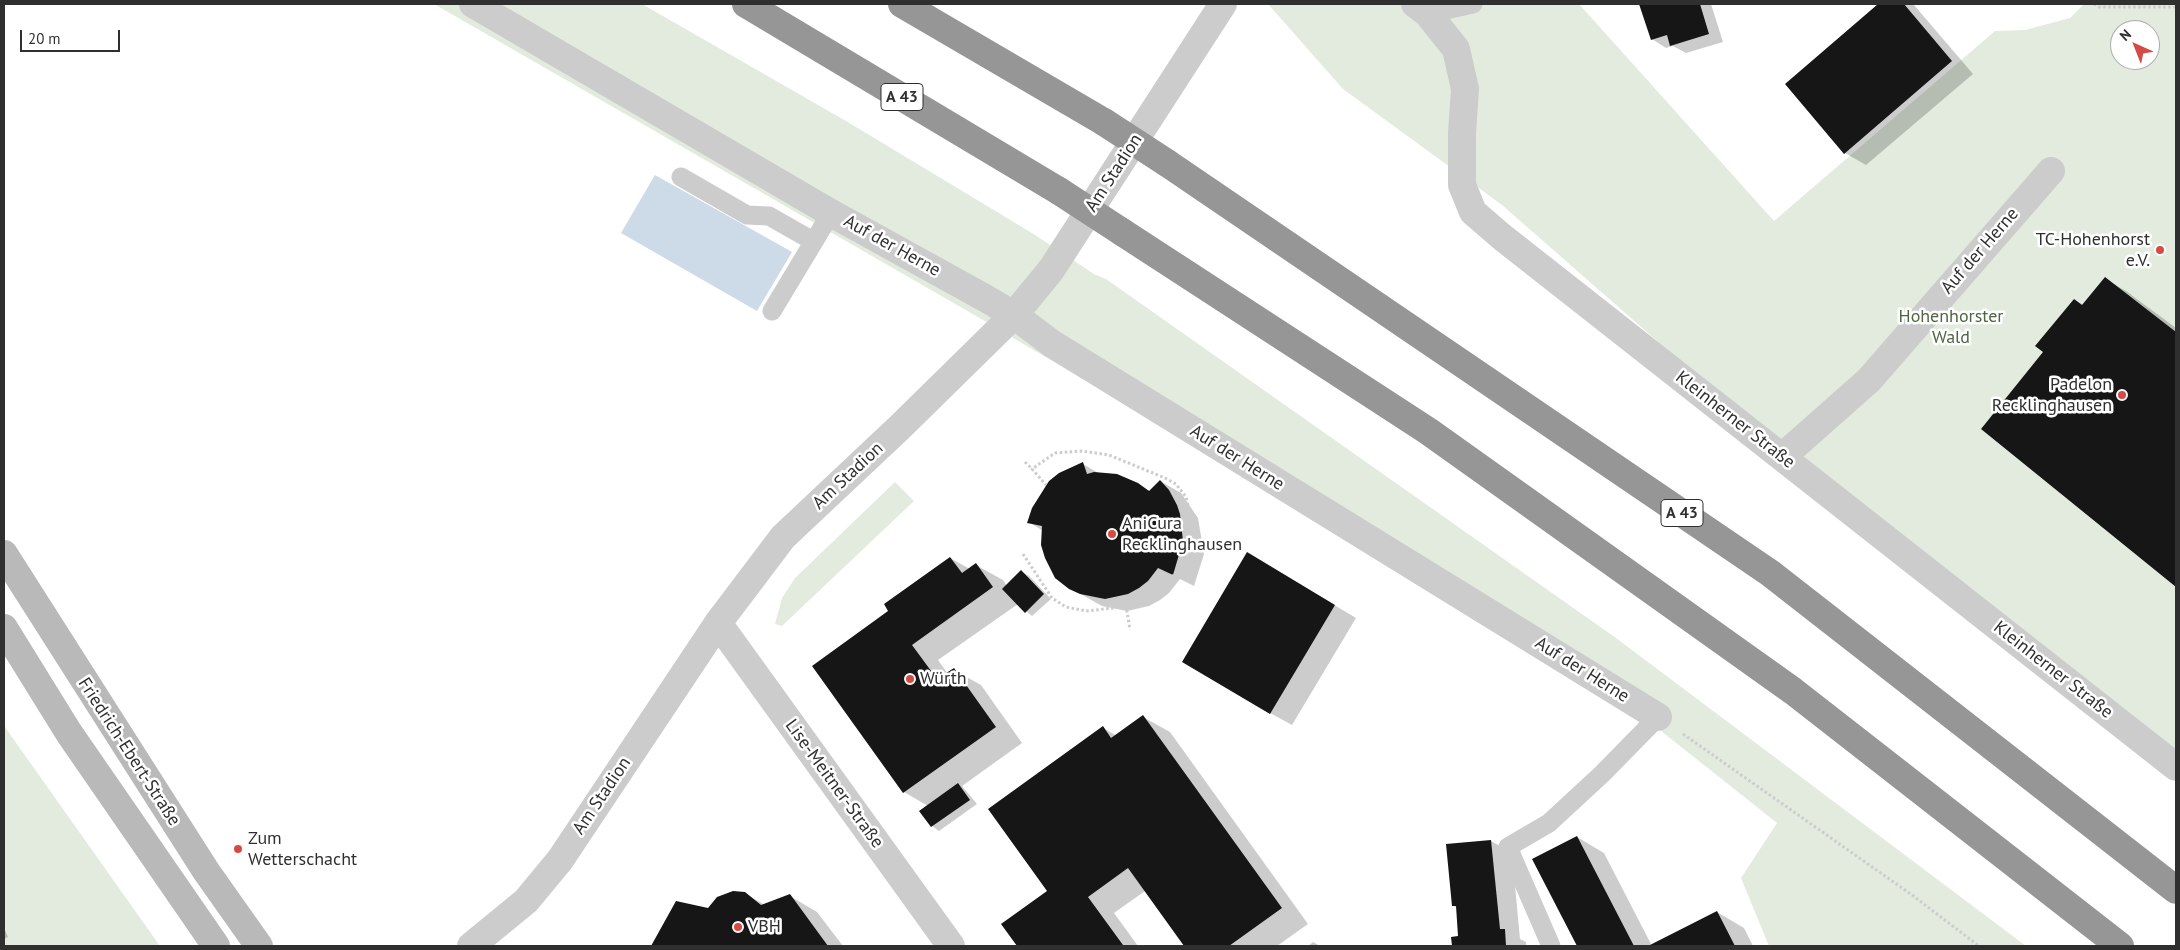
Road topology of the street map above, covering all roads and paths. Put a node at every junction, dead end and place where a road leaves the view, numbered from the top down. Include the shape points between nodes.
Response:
1 (473, 4) edge
2 (746, 4) edge
3 (902, 4) edge
4 (1223, 4) edge
5 (1473, 4) edge
6 (2094, 4) edge
7 (2176, 7) edge
8 (1421, 9) edge
9 (2051, 171) dead end
10 (680, 177) dead end
11 (831, 212) junction
12 (813, 241) junction
13 (772, 311) dead end
14 (1014, 315) junction
15 (1782, 456) junction
16 (1025, 462) dead end
17 (1032, 469) junction
18 (1046, 485) dead end
19 (4, 554) edge
20 (1023, 554) dead end
21 (1126, 605) junction
22 (718, 623) junction
23 (4, 628) edge
24 (1130, 630) dead end
25 (1658, 717) junction
26 (2176, 767) edge
27 (2176, 890) edge
28 (216, 946) edge
29 (259, 946) edge
30 (471, 946) edge
31 (951, 946) edge
32 (1551, 946) edge
33 (1979, 946) edge
34 (2120, 946) edge

1 - 11 street, Auf der Herne
2 - 34 highway, A 43, bridge via 1059,191 1428,431 1794,691
3 - 27 highway, A 43, bridge via 1104,122 1167,163 1770,573
4 - 14 street, Am Stadion via 1051,270
5 - 8 lane
6 - 7 path via 2099,7
8 - 15 street, Kleinherner Straße via 1456,49 1465,89 1462,185 1473,212
9 - 15 street, Auf der Herne via 1868,380
10 - 12 lane via 747,215 769,216
11 - 12 lane
11 - 14 street, Auf der Herne
12 - 13 lane
14 - 22 street, Am Stadion via 783,537
14 - 25 street, Auf der Herne via 1050,343
15 - 26 street, Kleinherner Straße
16 - 17 path
17 - 18 path
17 - 21 path via 1055,452 1082,450 1108,455 1154,472 1183,491 1193,528 1190,559 1155,591
19 - 29 main road, Friedrich-Ebert-Straße via 200,863
20 - 21 path via 1046,591 1066,608 1086,611
21 - 24 path
22 - 30 street, Am Stadion via 560,860 526,901
22 - 31 street, Lise-Meitner-Straße
23 - 28 main road, Friedrich-Ebert-Straße via 69,733
25 - 32 lane via 1549,823 1508,847
25 - 33 path via 1912,895

